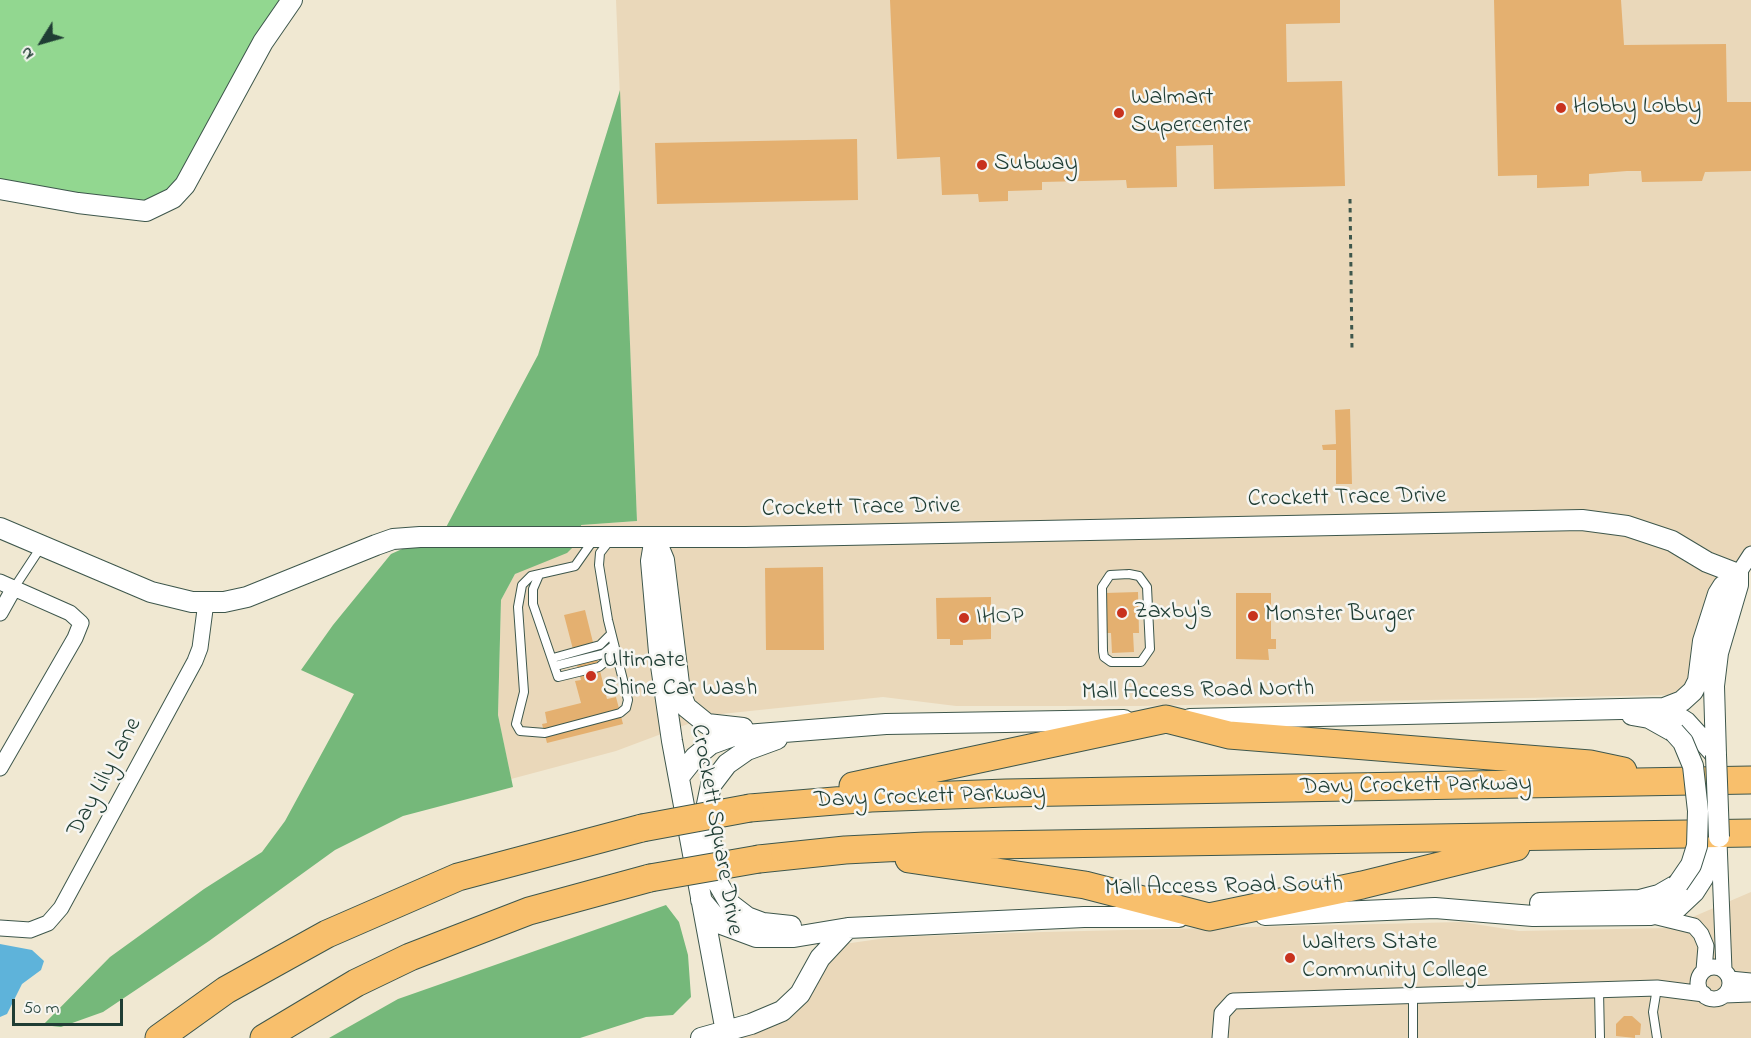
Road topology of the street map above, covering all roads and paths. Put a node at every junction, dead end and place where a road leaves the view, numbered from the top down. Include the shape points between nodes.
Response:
1 (292, 0) edge
2 (0, 189) edge
3 (1350, 199) dead end
4 (1352, 349) dead end
5 (0, 528) edge
6 (655, 537) junction
7 (603, 538) junction
8 (42, 545) junction
9 (1751, 554) edge
10 (1738, 574) junction
11 (539, 575) junction
12 (7, 585) edge
13 (206, 602) junction
14 (0, 613) edge
15 (611, 634) junction
16 (615, 649) junction
17 (1147, 657) junction
18 (554, 662) junction
19 (1141, 666) dead end
20 (1664, 708) junction
21 (1612, 711) junction
22 (1166, 719) junction
23 (1680, 727) junction
24 (808, 729) junction
25 (1716, 755) junction
26 (0, 768) edge
27 (679, 777) junction
28 (1751, 780) edge
29 (1668, 781) junction
30 (750, 808) junction
31 (1751, 832) edge
32 (1563, 836) junction
33 (1719, 837) junction
34 (845, 850) junction
35 (1686, 888) junction
36 (701, 900) junction
37 (1436, 908) junction
38 (1650, 915) junction
39 (1209, 917) junction
40 (0, 928) edge
41 (848, 928) junction
42 (1702, 974) junction
43 (1727, 975) junction
44 (1751, 981) edge
45 (1657, 988) junction
46 (1599, 991) junction
47 (1704, 994) junction
48 (1751, 994) edge
49 (1724, 995) junction
50 (1413, 996) junction
51 (726, 1035) edge
52 (159, 1038) edge
53 (264, 1038) edge
54 (700, 1038) edge
55 (1220, 1038) edge
56 (1413, 1038) edge
57 (1600, 1038) edge
58 (1657, 1038) edge

1 - 2 street via 259,51 185,185 173,198 146,211
3 - 4 path
5 - 8 street, Crockett Trace Drive
6 - 7 street, Crockett Trace Drive
6 - 10 street, Crockett Trace Drive via 1582,520 1627,526 1665,538
6 - 24 street, Crockett Square Drive via 664,560 680,692 686,707 707,724 718,727
6 - 27 street, Crockett Square Drive via 652,593
7 - 11 lane via 575,566
7 - 13 street, Crockett Trace Drive via 393,539 247,597
7 - 15 lane via 599,565
8 - 12 lane
8 - 13 street, Crockett Trace Drive via 151,592
9 - 10 street
10 - 20 street via 1718,594 1693,691 1682,701
10 - 25 street via 1718,653 1714,686
11 - 16 lane via 531,576 522,585 518,607 524,692 516,724 520,731 545,733 620,713 626,708 628,700
11 - 18 lane via 533,589 533,604
12 - 14 street
12 - 26 street via 70,613 81,623
13 - 40 street, Day Lily Lane via 195,662 61,908 48,923 30,930
15 - 16 lane
15 - 18 lane via 600,645
16 - 18 lane via 599,667 558,677
17 - 17 lane via 1147,587 1139,576 1110,575 1102,587 1104,657 1110,662 1141,662
17 - 19 lane
20 - 21 street, Mall Access Road North
20 - 23 street
21 - 22 street, Mall Access Road North
21 - 23 street
22 - 24 street, Mall Access Road North via 982,721
22 - 29 highway via 1229,735 1590,764
22 - 30 highway
23 - 25 street
23 - 35 street, bridge via 1693,766 1698,811 1697,846
24 - 27 street, Mall Access Road North via 723,738 695,758
24 - 41 street via 737,755 711,785 706,809 716,880 737,911 763,923
25 - 33 street, bridge
27 - 36 street, Crockett Square Drive
28 - 29 highway, Davy Crockett Parkway
29 - 30 highway, Davy Crockett Parkway via 994,793
30 - 52 highway, Davy Crockett Parkway, bridge via 642,828 458,877 327,934 226,990
31 - 32 highway, Davy Crockett Parkway
32 - 34 highway, Davy Crockett Parkway
32 - 39 highway
33 - 35 street, Mall Access Road South via 1703,878
33 - 43 street
34 - 39 highway via 1085,885
34 - 53 highway, Davy Crockett Parkway, bridge via 759,859 650,878 538,908 356,983
35 - 37 street via 1640,900
35 - 38 street, Mall Access Road South via 1677,908
36 - 41 street, Mall Access Road South via 721,924 756,937 794,937
36 - 51 street, Crockett Square Drive
37 - 38 street, Mall Access Road South via 1533,916
37 - 39 street, Mall Access Road South
38 - 42 street via 1694,926 1706,946
39 - 41 street, Mall Access Road South via 1084,917
41 - 51 street via 820,958 790,1005
42 - 43 street via 1714,967
42 - 45 street
42 - 47 street via 1699,985
43 - 44 street
43 - 49 street via 1729,989
45 - 46 street
45 - 47 street
45 - 58 lane via 1653,1012
46 - 50 street
46 - 57 lane
47 - 49 street via 1712,998
48 - 49 street
50 - 55 street via 1233,1001 1222,1013
50 - 56 lane
51 - 54 street

